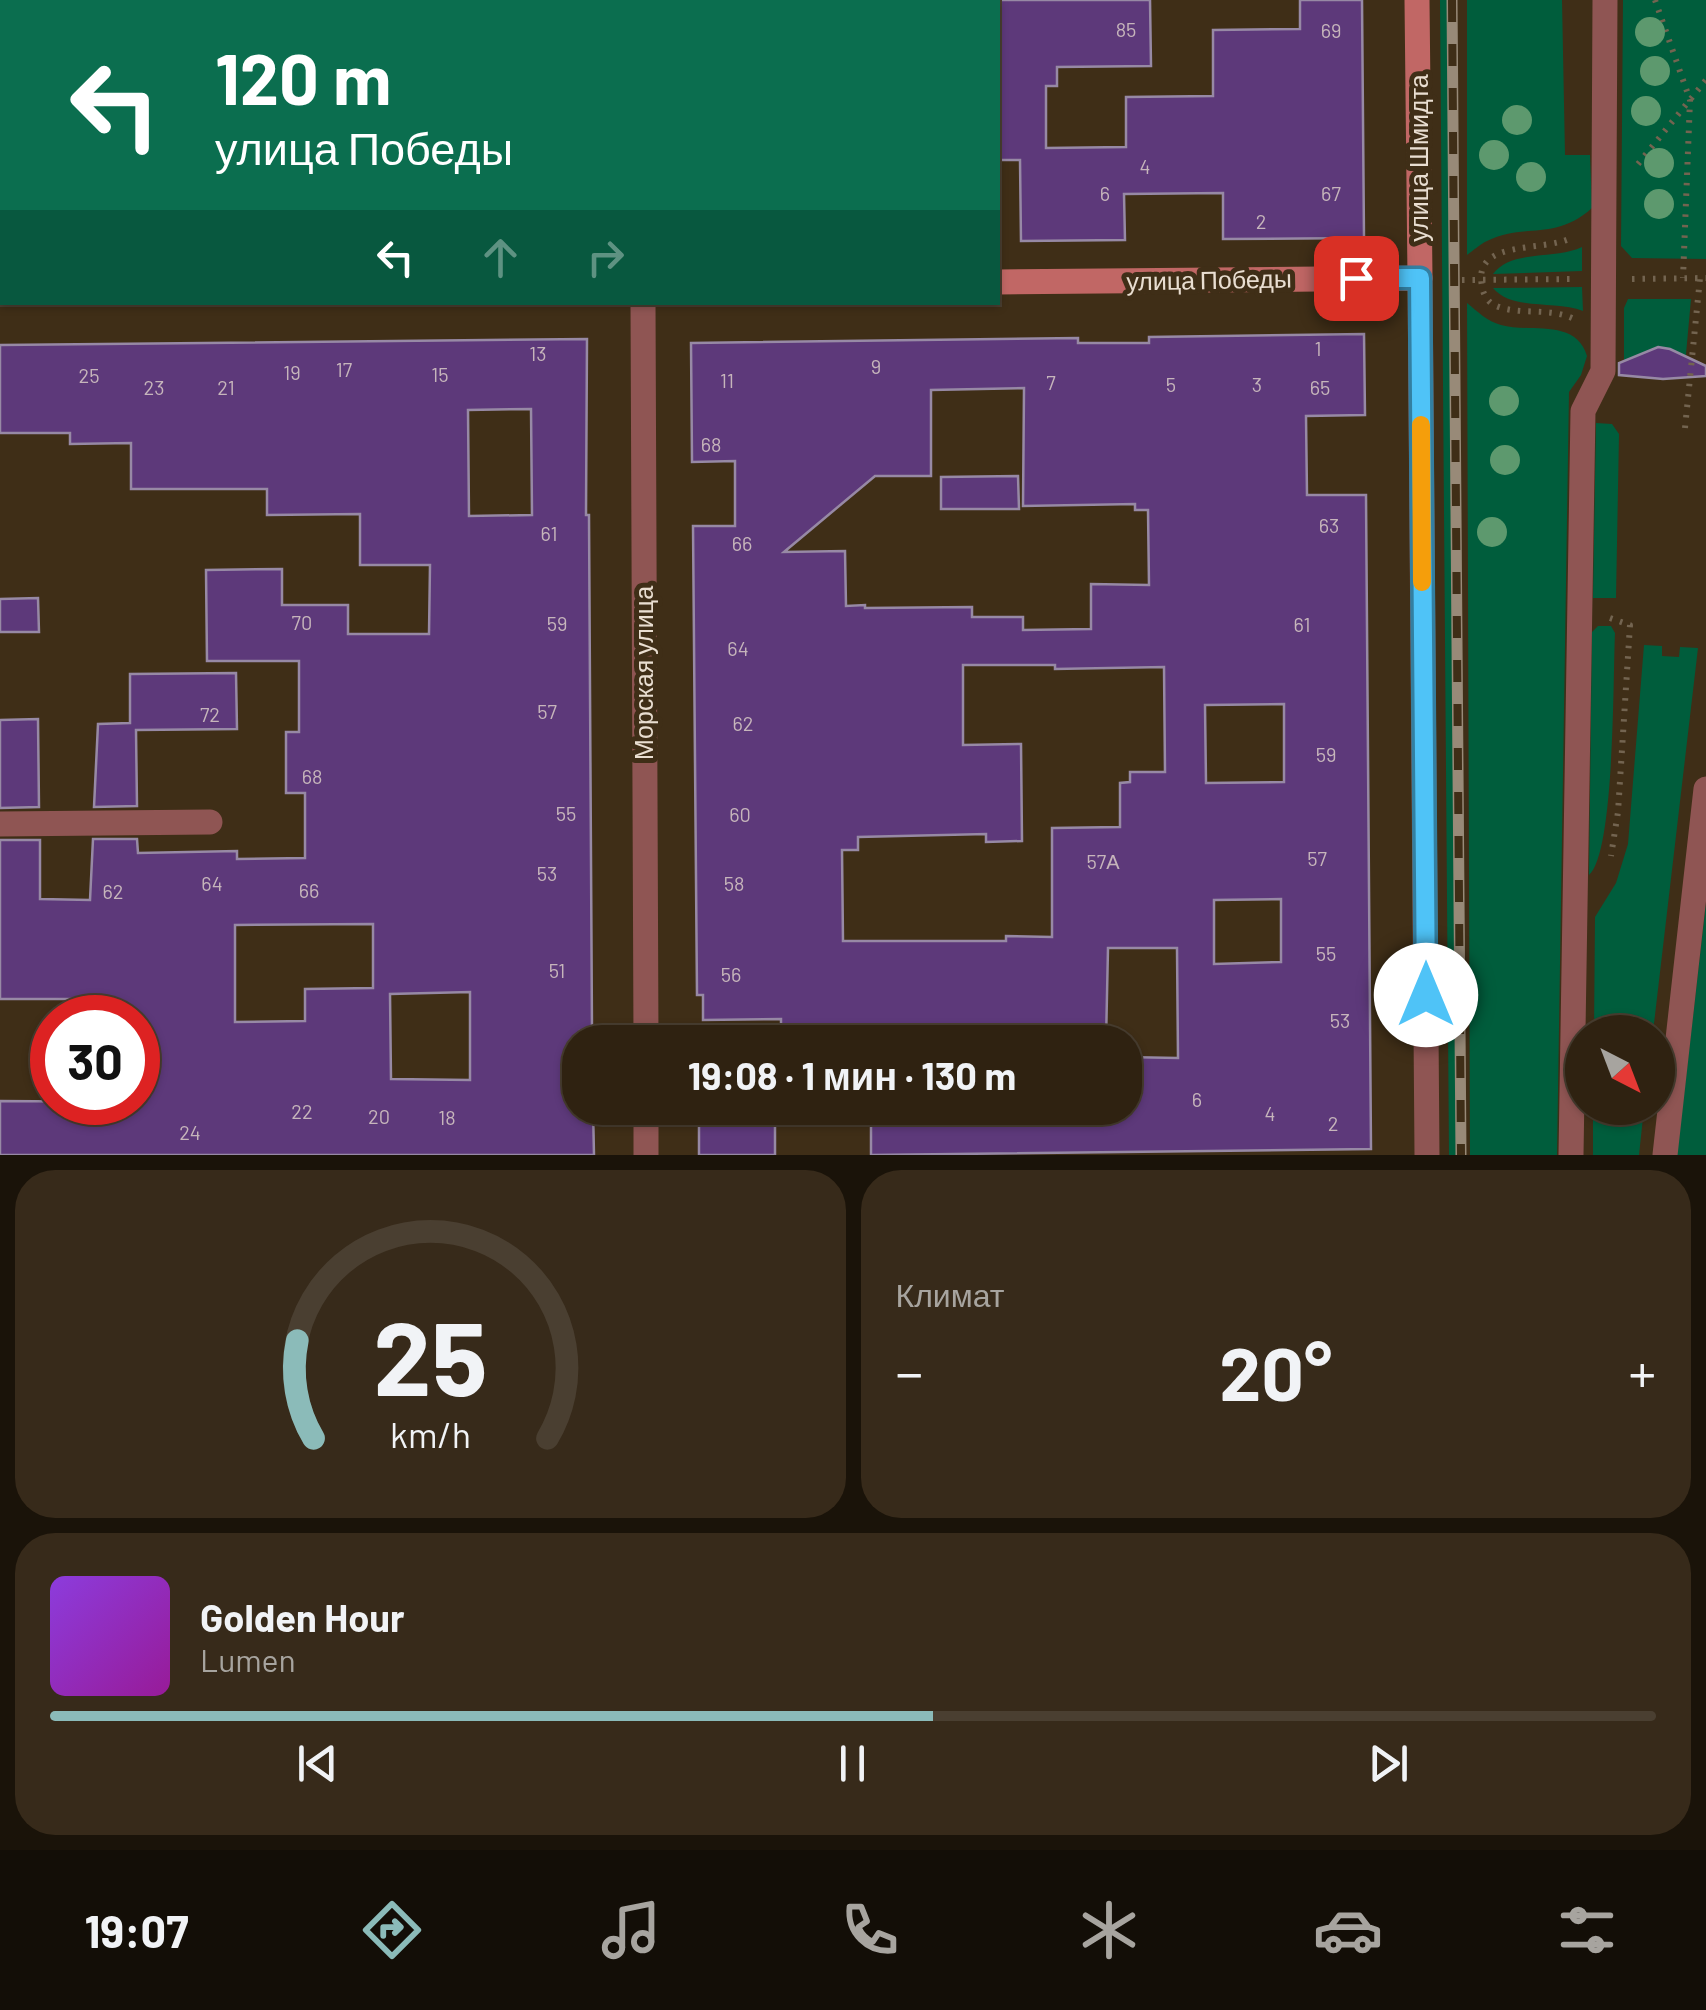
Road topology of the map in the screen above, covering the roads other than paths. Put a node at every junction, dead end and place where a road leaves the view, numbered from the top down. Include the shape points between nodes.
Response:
1 (1418, 0) edge
2 (1605, 0) edge
3 (1420, 278) junction
4 (1000, 282) edge
5 (643, 305) edge
6 (1706, 789) edge
7 (210, 822) dead end
8 (0, 824) edge
9 (646, 1025) edge
10 (646, 1125) edge
11 (646, 1155) edge
12 (1427, 1155) edge
13 (1572, 1155) edge
14 (1665, 1155) edge

1 - 3 street, улица Шмидта
2 - 13 street via 1603,371 1582,411
3 - 4 street, улица Победы
3 - 12 street, улица Шмидта
5 - 9 street, Морская улица
6 - 14 street
7 - 8 street
10 - 11 street

